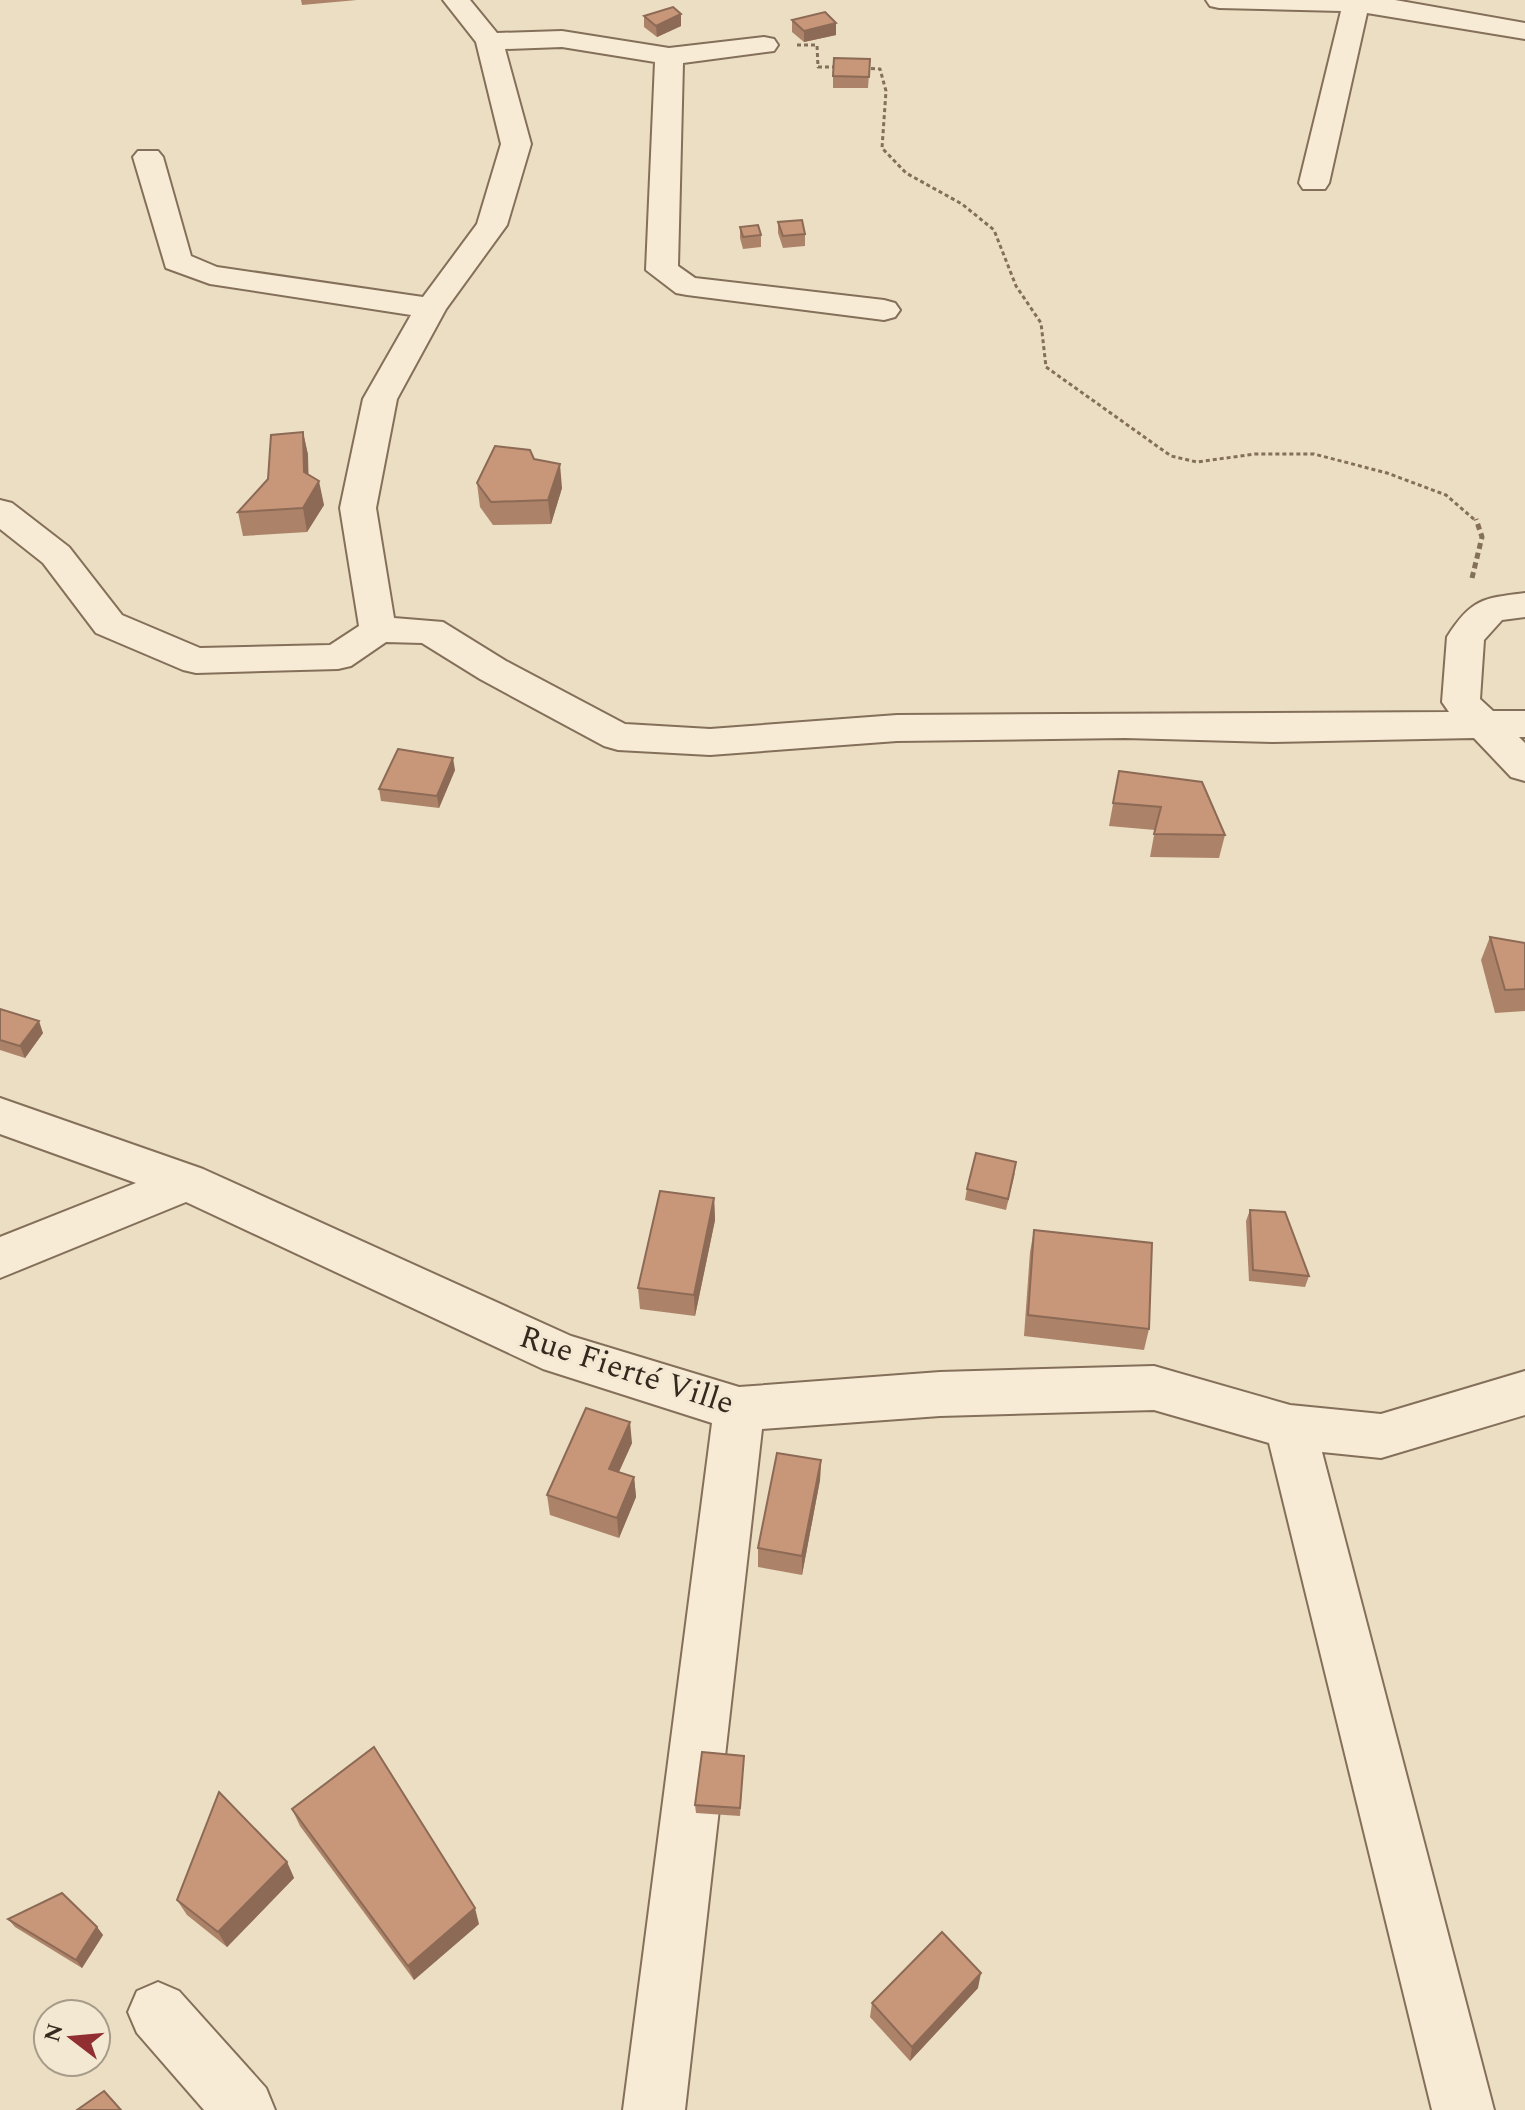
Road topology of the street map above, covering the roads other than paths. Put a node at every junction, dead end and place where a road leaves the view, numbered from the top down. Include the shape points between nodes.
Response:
1 (456, 0) edge
2 (1219, 0) edge
3 (1342, 2) edge
4 (1525, 31) edge
5 (489, 41) junction
6 (764, 45) road end
7 (669, 56) junction
8 (148, 157) dead end
9 (1314, 183) dead end
10 (431, 308) junction
11 (884, 310) dead end
12 (0, 511) edge
13 (1508, 607) edge
14 (378, 630) junction
15 (1479, 724) junction
16 (1525, 724) edge
17 (1525, 767) edge
18 (0, 1116) edge
19 (187, 1182) junction
20 (0, 1258) edge
21 (1525, 1393) edge
22 (739, 1409) junction
23 (1290, 1427) junction
24 (158, 2012) dead end
25 (244, 2110) edge
26 (654, 2110) edge
27 (1463, 2110) edge

1 - 5 street
2 - 3 street
3 - 4 street
3 - 9 street
5 - 7 street via 591,42
5 - 10 street via 516,144 492,225
6 - 7 street
7 - 11 street via 662,270 687,286
8 - 10 street via 177,261 210,275
10 - 14 street via 380,399 358,508
12 - 14 street via 56,555 109,624 196,661 338,657
13 - 15 street via 1466,637 1461,702
14 - 15 street via 430,631 618,737 710,742 897,728
15 - 16 street
15 - 17 street
18 - 19 street, Rue Fierté Ville
19 - 20 street
19 - 22 street, Rue Fierté Ville via 560,1354
21 - 23 street, Rue Fierté Ville via 1381,1436
22 - 23 street, Rue Fierté Ville via 940,1394 1154,1388
22 - 26 street
23 - 27 street
24 - 25 street

